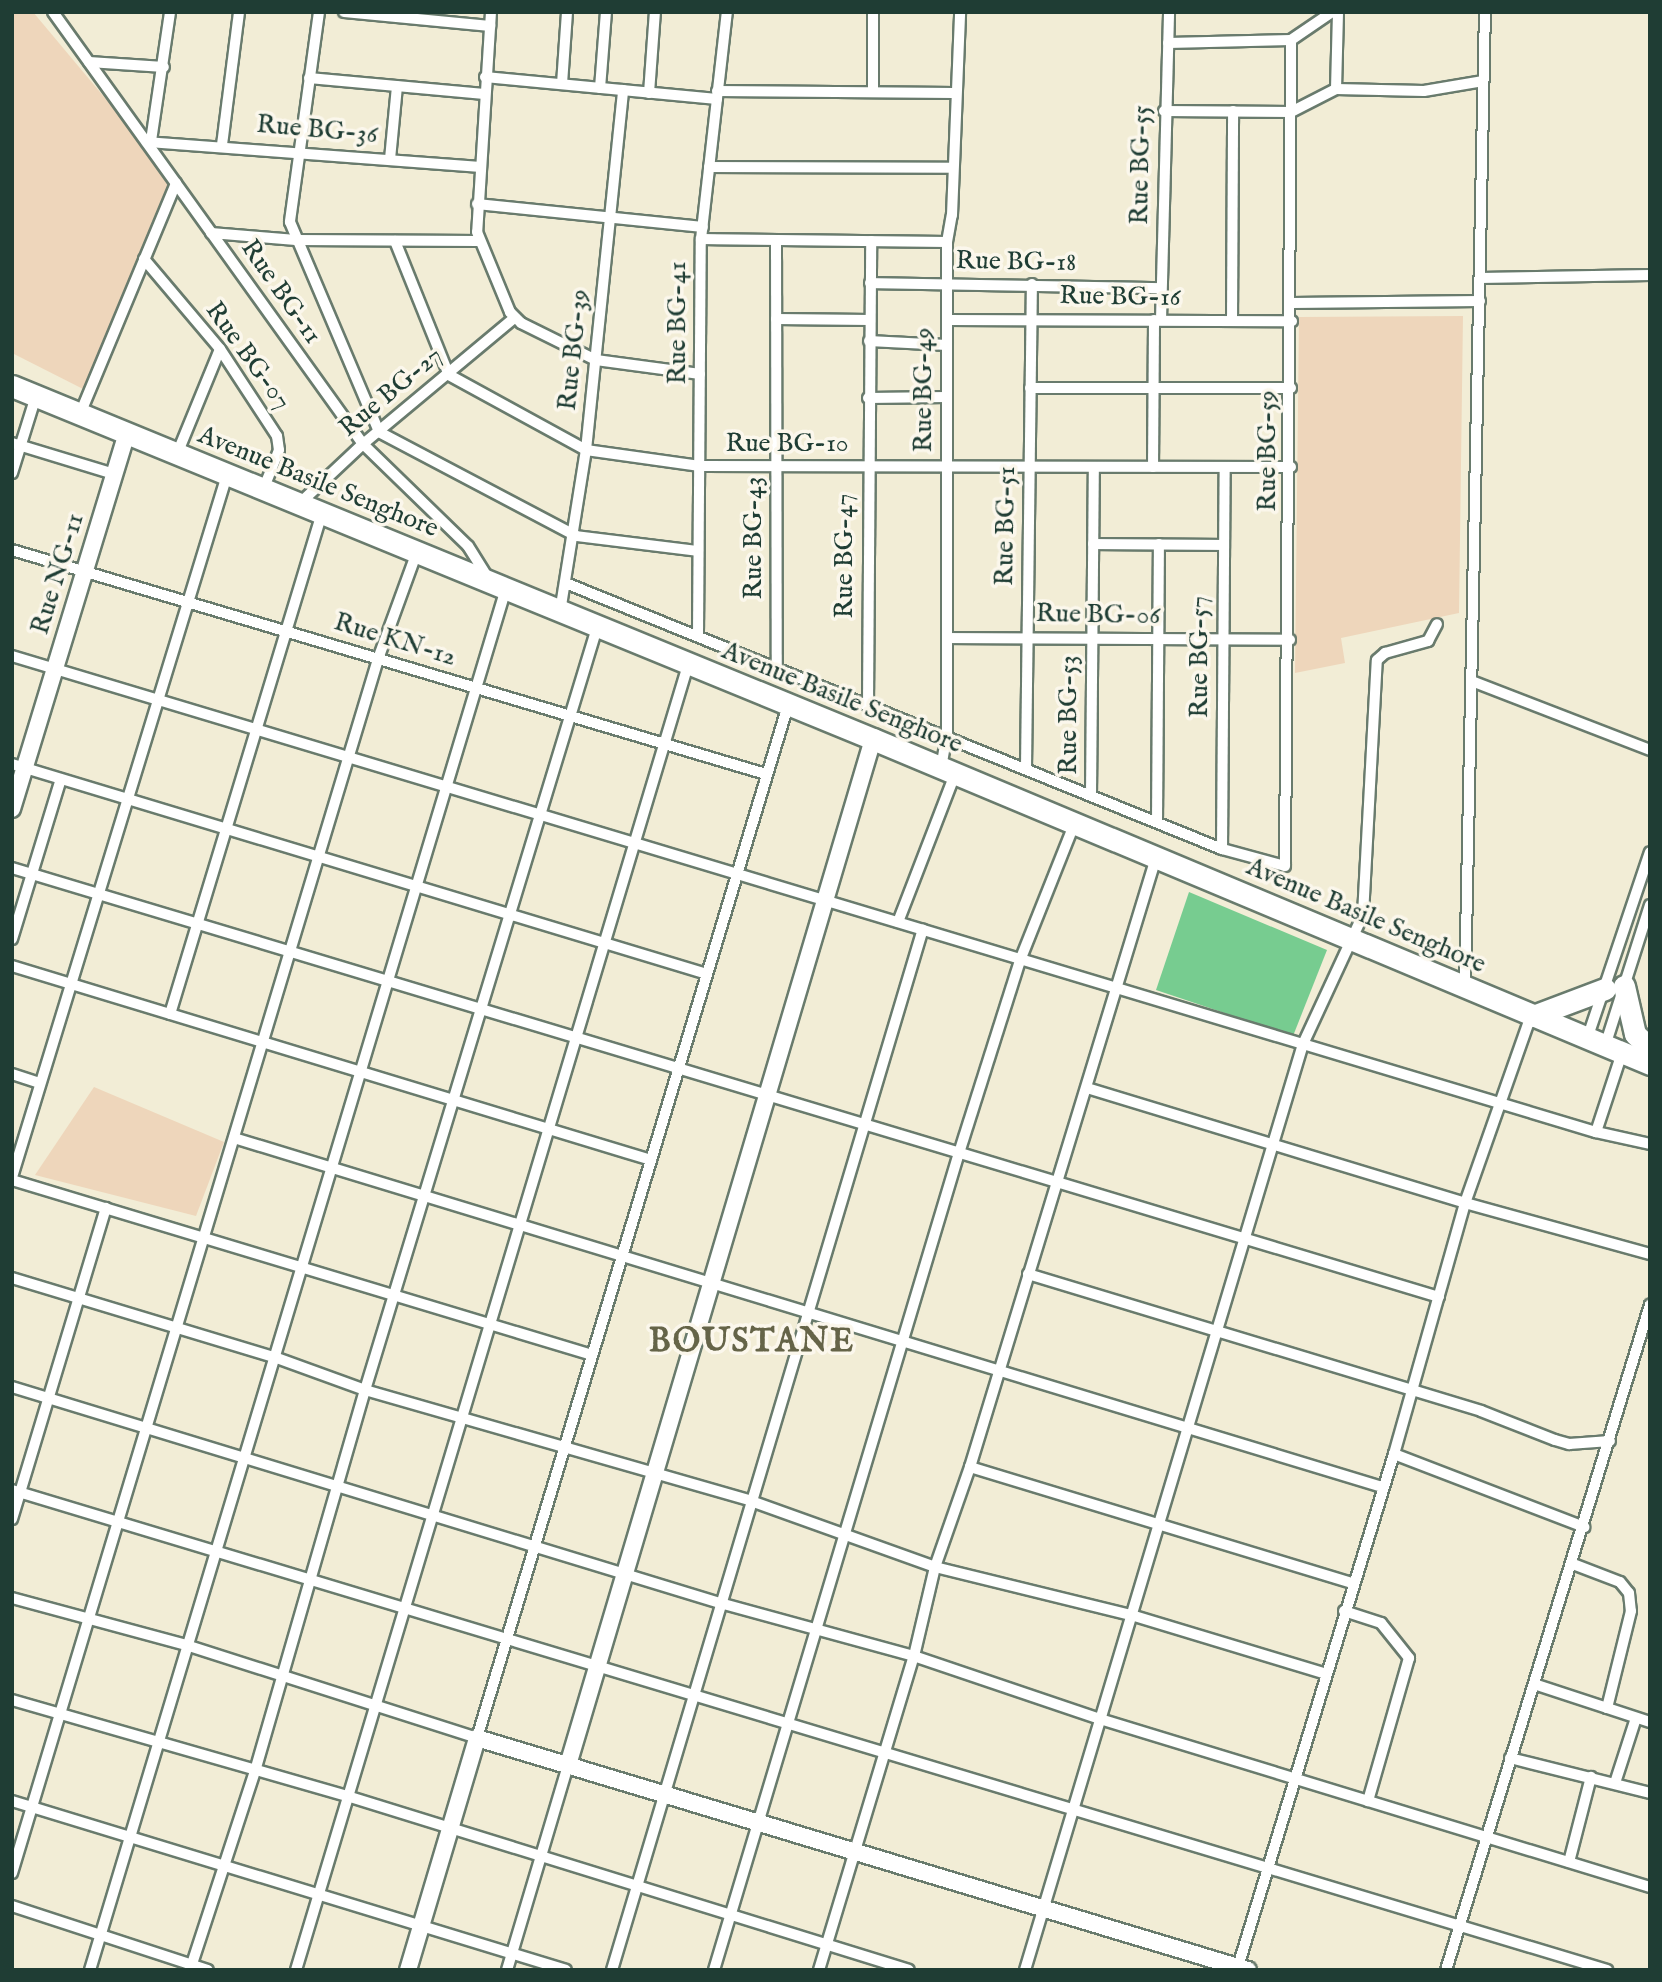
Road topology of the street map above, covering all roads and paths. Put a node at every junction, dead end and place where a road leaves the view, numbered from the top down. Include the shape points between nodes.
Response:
1 (53, 12) edge
2 (170, 12) edge
3 (239, 12) edge
4 (319, 12) edge
5 (344, 12) edge
6 (491, 12) edge
7 (567, 12) edge
8 (606, 12) edge
9 (655, 12) edge
10 (727, 12) edge
11 (873, 12) edge
12 (960, 12) edge
13 (1169, 12) edge
14 (1332, 12) edge
15 (1338, 12) edge
16 (1485, 12) edge
17 (379, 14) edge
18 (434, 16) edge
19 (490, 26) junction
20 (1291, 40) junction
21 (1168, 43) junction
22 (89, 62) junction
23 (164, 66) junction
24 (485, 77) junction
25 (309, 78) junction
26 (1483, 81) junction
27 (562, 84) junction
28 (397, 86) junction
29 (600, 88) junction
30 (1336, 89) junction
31 (623, 90) junction
32 (873, 90) junction
33 (649, 93) junction
34 (954, 93) junction
35 (484, 94) junction
36 (717, 95) junction
37 (1164, 111) junction
38 (1234, 111) junction
39 (1291, 112) junction
40 (149, 142) junction
41 (222, 145) junction
42 (298, 151) junction
43 (390, 159) junction
44 (479, 167) junction
45 (709, 167) junction
46 (953, 168) junction
47 (176, 183) junction
48 (477, 204) junction
49 (610, 219) junction
50 (702, 227) junction
51 (211, 233) junction
52 (701, 239) junction
53 (296, 240) junction
54 (776, 240) junction
55 (395, 241) junction
56 (478, 241) junction
57 (871, 241) junction
58 (947, 242) junction
59 (144, 259) junction
60 (1650, 275) edge
61 (1480, 278) junction
62 (870, 282) junction
63 (948, 283) junction
64 (1032, 284) junction
65 (1161, 288) junction
66 (1480, 301) junction
67 (1292, 303) junction
68 (514, 318) junction
69 (1031, 318) junction
70 (776, 319) junction
71 (870, 320) junction
72 (947, 320) junction
73 (1157, 320) junction
74 (1232, 321) junction
75 (1292, 321) junction
76 (869, 341) junction
77 (947, 345) junction
78 (220, 349) junction
79 (596, 360) junction
80 (700, 374) junction
81 (449, 375) junction
82 (12, 386) edge
83 (1030, 388) junction
84 (1153, 388) junction
85 (1291, 388) junction
86 (36, 396) junction
87 (946, 397) junction
88 (868, 398) junction
89 (80, 414) junction
90 (379, 432) junction
91 (127, 433) junction
92 (16, 444) edge
93 (363, 444) junction
94 (586, 450) junction
95 (177, 454) junction
96 (700, 466) junction
97 (776, 467) junction
98 (868, 467) junction
99 (947, 467) junction
100 (1029, 467) junction
101 (1094, 467) junction
102 (1153, 467) junction
103 (1224, 467) junction
104 (1291, 467) junction
105 (12, 473) edge
106 (114, 474) junction
107 (227, 475) junction
108 (263, 490) junction
109 (299, 504) junction
110 (322, 513) junction
111 (576, 536) junction
112 (1093, 544) junction
113 (1160, 544) junction
114 (1224, 545) junction
115 (12, 550) edge
116 (698, 551) junction
117 (417, 552) junction
118 (85, 572) junction
119 (568, 584) junction
120 (498, 586) junction
121 (188, 602) junction
122 (560, 612) junction
123 (1437, 624) dead end
124 (597, 628) junction
125 (285, 631) junction
126 (698, 635) junction
127 (1027, 637) junction
128 (947, 638) junction
129 (1093, 638) junction
130 (1158, 638) junction
131 (1223, 639) junction
132 (1290, 640) junction
133 (12, 656) edge
134 (378, 659) junction
135 (688, 664) junction
136 (776, 667) junction
137 (55, 669) junction
138 (1474, 682) junction
139 (475, 687) junction
140 (158, 699) junction
141 (868, 703) junction
142 (789, 705) junction
143 (570, 716) junction
144 (256, 728) junction
145 (947, 735) junction
146 (873, 739) junction
147 (665, 744) junction
148 (1650, 750) edge
149 (348, 756) junction
150 (18, 766) edge
151 (1026, 768) junction
152 (948, 771) junction
153 (766, 774) junction
154 (61, 779) junction
155 (445, 786) junction
156 (1091, 795) junction
157 (128, 799) junction
158 (12, 809) edge
159 (540, 814) junction
160 (1157, 822) junction
161 (1074, 825) junction
162 (226, 828) junction
163 (635, 843) junction
164 (1222, 849) junction
165 (1650, 852) edge
166 (318, 856) junction
167 (1156, 858) junction
168 (12, 868) edge
169 (737, 874) junction
170 (33, 875) junction
171 (415, 886) junction
172 (99, 893) junction
173 (823, 900) junction
174 (1650, 905) edge
175 (510, 914) junction
176 (1647, 921) edge
177 (198, 922) junction
178 (898, 922) junction
179 (923, 929) junction
180 (12, 939) edge
181 (1353, 942) junction
182 (605, 943) junction
183 (290, 951) junction
184 (1021, 958) junction
185 (12, 966) edge
186 (707, 974) junction
187 (387, 980) junction
188 (71, 984) junction
189 (1115, 987) junction
190 (1614, 987) junction
191 (1465, 988) junction
192 (481, 1008) junction
193 (170, 1014) junction
194 (1532, 1016) junction
195 (576, 1037) junction
196 (262, 1042) junction
197 (1303, 1044) junction
198 (1605, 1046) junction
199 (1650, 1048) edge
200 (1650, 1064) edge
201 (679, 1068) junction
202 (360, 1072) junction
203 (12, 1074) edge
204 (40, 1083) junction
205 (1087, 1088) junction
206 (767, 1094) junction
207 (453, 1100) junction
208 (1497, 1102) junction
209 (864, 1124) junction
210 (549, 1129) junction
211 (1596, 1132) junction
212 (234, 1138) junction
213 (1273, 1144) junction
214 (1650, 1144) edge
215 (959, 1153) junction
216 (651, 1160) junction
217 (331, 1167) junction
218 (12, 1178) edge
219 (1056, 1181) junction
220 (424, 1196) junction
221 (1465, 1203) junction
222 (106, 1208) junction
223 (520, 1225) junction
224 (204, 1238) junction
225 (1244, 1238) junction
226 (1650, 1254) edge
227 (622, 1256) junction
228 (301, 1267) junction
229 (1028, 1274) junction
230 (12, 1278) edge
231 (711, 1283) junction
232 (394, 1296) junction
233 (1439, 1297) junction
234 (78, 1298) junction
235 (1650, 1305) edge
236 (808, 1313) junction
237 (490, 1324) junction
238 (175, 1331) junction
239 (1216, 1331) junction
240 (904, 1341) junction
241 (592, 1355) junction
242 (274, 1357) junction
243 (999, 1371) junction
244 (12, 1387) edge
245 (365, 1390) junction
246 (1411, 1390) junction
247 (48, 1398) junction
248 (462, 1418) junction
249 (146, 1428) junction
250 (1187, 1428) junction
251 (1610, 1441) junction
252 (565, 1448) junction
253 (1394, 1454) junction
254 (244, 1458) junction
255 (970, 1467) junction
256 (655, 1472) junction
257 (337, 1486) junction
258 (1381, 1487) junction
259 (16, 1491) edge
260 (751, 1501) junction
261 (433, 1516) junction
262 (12, 1519) edge
263 (118, 1522) junction
264 (1158, 1524) junction
265 (1584, 1527) junction
266 (844, 1531) junction
267 (535, 1547) junction
268 (216, 1551) junction
269 (1573, 1564) junction
270 (935, 1567) junction
271 (625, 1574) junction
272 (309, 1579) junction
273 (1353, 1583) junction
274 (12, 1598) edge
275 (720, 1603) junction
276 (405, 1608) junction
277 (1345, 1611) junction
278 (1131, 1615) junction
279 (85, 1619) junction
280 (816, 1628) junction
281 (507, 1639) junction
282 (186, 1645) junction
283 (914, 1656) junction
284 (598, 1666) junction
285 (1326, 1674) junction
286 (282, 1675) junction
287 (1534, 1684) junction
288 (693, 1695) junction
289 (12, 1700) edge
290 (375, 1707) junction
291 (1607, 1708) junction
292 (60, 1714) junction
293 (1636, 1718) junction
294 (1100, 1719) junction
295 (1650, 1722) edge
296 (787, 1725) junction
297 (477, 1738) junction
298 (157, 1739) junction
299 (884, 1752) junction
300 (1510, 1758) junction
301 (568, 1765) junction
302 (255, 1771) junction
303 (1591, 1777) junction
304 (1294, 1778) junction
305 (1615, 1783) junction
306 (1650, 1793) edge
307 (663, 1794) junction
308 (347, 1796) junction
309 (12, 1801) edge
310 (1368, 1801) junction
311 (32, 1807) junction
312 (1073, 1809) junction
313 (757, 1822) junction
314 (449, 1831) junction
315 (1486, 1837) junction
316 (129, 1840) junction
317 (855, 1852) junction
318 (541, 1859) junction
319 (1569, 1862) junction
320 (222, 1868) junction
321 (1267, 1868) junction
322 (12, 1873) edge
323 (635, 1887) junction
324 (1650, 1887) edge
325 (317, 1896) junction
326 (12, 1906) edge
327 (1043, 1908) junction
328 (731, 1915) junction
329 (1460, 1926) junction
330 (421, 1928) junction
331 (100, 1937) junction
332 (827, 1945) junction
333 (511, 1954) junction
334 (191, 1967) edge
335 (1241, 1969) edge
336 (90, 1970) edge
337 (208, 1970) edge
338 (296, 1970) edge
339 (408, 1970) edge
340 (507, 1970) edge
341 (566, 1970) edge
342 (612, 1970) edge
343 (714, 1970) edge
344 (819, 1970) edge
345 (909, 1970) edge
346 (1025, 1970) edge
347 (1446, 1970) edge
348 (1607, 1970) edge

1 - 22 street, Rue BG-11
2 - 23 street
3 - 41 street
4 - 25 street
5 - 17 street
6 - 19 street
7 - 27 street
8 - 29 street
9 - 33 street
10 - 36 street, Rue BG-41
11 - 32 street
12 - 34 street, Rue BG-49
13 - 21 street, Rue BG-55
14 - 20 street
15 - 30 street
16 - 26 street
17 - 18 street
18 - 19 street
19 - 24 street
20 - 21 street
20 - 39 street, Rue BG-59
21 - 37 street, Rue BG-55
22 - 23 street
22 - 40 street, Rue BG-11
23 - 40 street
24 - 27 street
24 - 35 street
25 - 28 street
25 - 42 street
26 - 30 street via 1424,91
26 - 61 street
27 - 29 street
28 - 35 street
28 - 43 street
29 - 31 street
30 - 39 street
31 - 33 street
31 - 49 street, Rue BG-39
32 - 34 street
32 - 36 street
33 - 36 street
34 - 46 street, Rue BG-49
35 - 44 street
36 - 45 street, Rue BG-41
37 - 38 street
37 - 65 street, Rue BG-55
38 - 39 street
38 - 74 street
39 - 67 street, Rue BG-59
40 - 41 street, Rue BG-36
40 - 47 street, Rue BG-11
41 - 42 street, Rue BG-36
42 - 43 street, Rue BG-36
42 - 53 street via 288,214
43 - 44 street, Rue BG-36
44 - 48 street
45 - 46 street
45 - 50 street, Rue BG-41
46 - 58 street, Rue BG-49
47 - 51 street, Rue BG-11
47 - 59 street
48 - 49 street
48 - 56 street
49 - 50 street
49 - 79 street, Rue BG-39
50 - 52 street, Rue BG-41
51 - 53 street
51 - 93 street, Rue BG-11
52 - 54 street
52 - 80 street, Rue BG-41
53 - 55 street
53 - 90 street
54 - 57 street
54 - 70 street, Rue BG-43
55 - 56 street
55 - 81 street
56 - 68 street
57 - 58 street
57 - 62 street, Rue BG-47
58 - 63 street, Rue BG-49
59 - 78 street, Rue BG-07
59 - 89 street
60 - 61 street
61 - 66 street
62 - 63 street, Rue BG-18
62 - 71 street, Rue BG-47
63 - 64 street, Rue BG-18
63 - 72 street, Rue BG-49
64 - 65 street, Rue BG-18
64 - 69 street, Rue BG-51
65 - 73 street, Rue BG-55
66 - 67 street
66 - 138 street
67 - 75 street, Rue BG-59
68 - 79 street
68 - 81 street, Rue BG-27
69 - 72 street, Rue BG-16
69 - 73 street, Rue BG-16
69 - 83 street, Rue BG-51
70 - 71 street
70 - 97 street, Rue BG-43
71 - 76 street, Rue BG-47
72 - 77 street, Rue BG-49
73 - 74 street, Rue BG-16
73 - 84 street, Rue BG-55
74 - 75 street, Rue BG-16
75 - 85 street, Rue BG-59
76 - 77 street
76 - 88 street, Rue BG-47
77 - 87 street, Rue BG-49
78 - 95 street
78 - 108 street, Rue BG-07 via 277,436 279,450
79 - 80 street
79 - 94 street, Rue BG-39
80 - 96 street, Rue BG-41
81 - 90 street, Rue BG-27
81 - 94 street, Rue BG-10
82 - 86 highway, Avenue Basile Senghore
83 - 84 street
83 - 100 street, Rue BG-51
84 - 85 street
84 - 102 street, Rue BG-55
85 - 104 street, Rue BG-59
86 - 89 highway, Avenue Basile Senghore
86 - 92 street
87 - 88 street
87 - 99 street, Rue BG-49
88 - 98 street, Rue BG-47
89 - 91 highway, Avenue Basile Senghore
90 - 93 street, Rue BG-27
90 - 111 street
91 - 95 highway, Avenue Basile Senghore
91 - 106 street, Rue NG-11
92 - 105 street
92 - 106 street
93 - 109 street, Rue BG-27
93 - 120 street, Rue BG-11 via 468,546
94 - 96 street, Rue BG-10
94 - 111 street, Rue BG-39
95 - 107 highway, Avenue Basile Senghore
96 - 97 street, Rue BG-10
96 - 116 street, Rue BG-41
97 - 98 street, Rue BG-10
97 - 136 street, Rue BG-43
98 - 99 street, Rue BG-10
98 - 141 street, Rue BG-47
99 - 100 street, Rue BG-10
99 - 128 street, Rue BG-49
100 - 101 street, Rue BG-10
100 - 127 street, Rue BG-51
101 - 102 street, Rue BG-10
101 - 112 street, Rue BG-53
102 - 103 street, Rue BG-10
103 - 104 street, Rue BG-10
103 - 114 street, Rue BG-57
104 - 132 street, Rue BG-59
106 - 118 street, Rue NG-11
107 - 108 highway, Avenue Basile Senghore
107 - 121 street
108 - 109 highway, Avenue Basile Senghore
109 - 110 highway, Avenue Basile Senghore
110 - 117 highway, Avenue Basile Senghore
110 - 125 street
111 - 116 street
111 - 119 street, Rue BG-39
112 - 113 street
112 - 129 street, Rue BG-53
113 - 114 street
113 - 130 street
114 - 131 street, Rue BG-57
115 - 118 street, Rue KN-12
116 - 126 street, Rue BG-41
117 - 120 highway, Avenue Basile Senghore
117 - 134 street
118 - 121 street, Rue KN-12
118 - 137 street, Rue NG-11
119 - 122 street, Rue BG-39
119 - 126 street
120 - 122 highway, Avenue Basile Senghore
120 - 139 street
121 - 125 street, Rue KN-12
121 - 140 street
122 - 124 highway, Avenue Basile Senghore
123 - 181 street via 1428,641 1385,653 1377,660 1363,915
124 - 135 highway, Avenue Basile Senghore
124 - 143 street
125 - 134 street, Rue KN-12
125 - 144 street
126 - 136 street
127 - 128 street, Rue BG-06
127 - 129 street, Rue BG-06
127 - 151 street, Rue BG-51
128 - 145 street, Rue BG-49
129 - 130 street, Rue BG-06
129 - 156 street, Rue BG-53
130 - 131 street, Rue BG-06
130 - 160 street
131 - 132 street, Rue BG-06
131 - 164 street, Rue BG-57
132 - 164 street, Rue BG-59 via 1286,861 1281,867
133 - 137 street
134 - 139 street, Rue KN-12
134 - 149 street
135 - 142 highway, Avenue Basile Senghore
135 - 147 street
136 - 141 street
137 - 140 street
137 - 150 street, Rue NG-11
138 - 148 street
138 - 191 street
139 - 143 street, Rue KN-12
139 - 155 street
140 - 144 street
140 - 157 street
141 - 145 street
142 - 146 highway, Avenue Basile Senghore
142 - 153 street
143 - 147 street, Rue KN-12
143 - 159 street
144 - 149 street
144 - 162 street
145 - 151 street
145 - 152 street, Rue BG-49
146 - 152 highway, Avenue Basile Senghore
146 - 173 street
147 - 153 street, Rue KN-12
147 - 163 street
149 - 155 street
149 - 166 street
150 - 154 street
150 - 158 street, Rue NG-11
151 - 156 street
152 - 161 highway, Avenue Basile Senghore
152 - 178 street, Rue BG-49
153 - 169 street
154 - 157 street
154 - 170 street
155 - 159 street
155 - 171 street
156 - 160 street
157 - 162 street
157 - 172 street
159 - 163 street
159 - 175 street
160 - 164 street
161 - 167 highway, Avenue Basile Senghore
161 - 184 street
162 - 166 street
162 - 177 street
163 - 169 street
163 - 182 street
165 - 190 street
166 - 171 street
166 - 183 street
167 - 181 highway, Avenue Basile Senghore
167 - 189 street
168 - 170 street
169 - 173 street
169 - 186 street
170 - 172 street
170 - 180 street
171 - 175 street
171 - 187 street
172 - 177 street
172 - 188 street
173 - 178 street
173 - 206 street
174 - 176 street
175 - 182 street
175 - 192 street
176 - 190 street
177 - 183 street
177 - 193 street
178 - 179 street
179 - 184 street
179 - 209 street
181 - 191 highway, Avenue Basile Senghore
181 - 197 street
182 - 186 street
182 - 195 street
183 - 187 street
183 - 196 street
184 - 189 street
184 - 215 street
185 - 188 street
186 - 201 street
187 - 192 street
187 - 202 street
188 - 193 street
188 - 204 street
189 - 197 street
189 - 205 street
190 - 194 highway
190 - 198 street
190 - 198 street
190 - 199 highway via 1635,1034
191 - 194 highway, Avenue Basile Senghore
192 - 195 street
192 - 207 street
193 - 196 street
194 - 198 highway, Avenue Basile Senghore
194 - 208 street
195 - 201 street
195 - 210 street
196 - 202 street
196 - 212 street
197 - 208 street
197 - 213 street
198 - 200 highway, Avenue Basile Senghore
198 - 211 street
201 - 206 street
201 - 216 street
202 - 207 street
202 - 217 street
203 - 204 street
204 - 218 street
205 - 213 street
205 - 219 street
206 - 209 street
206 - 231 street
207 - 210 street
207 - 220 street
208 - 211 street
208 - 221 street
209 - 215 street
209 - 236 street
210 - 216 street
210 - 223 street
211 - 214 street
212 - 217 street
212 - 224 street
213 - 221 street
213 - 225 street
215 - 219 street
215 - 240 street
216 - 227 street
217 - 220 street
217 - 228 street
218 - 222 street
219 - 225 street
219 - 229 street
220 - 223 street
220 - 232 street
221 - 226 street
221 - 233 street
222 - 224 street
222 - 234 street
223 - 227 street
223 - 237 street
224 - 228 street
224 - 238 street
225 - 233 street
225 - 239 street
227 - 231 street
227 - 241 street
228 - 232 street
228 - 242 street
229 - 239 street
229 - 243 street
230 - 234 street
231 - 236 street
231 - 256 street
232 - 237 street
232 - 245 street
233 - 246 street
234 - 238 street
234 - 247 street
235 - 251 street
236 - 240 street
236 - 260 street
237 - 241 street
237 - 248 street
238 - 242 street
238 - 249 street
239 - 246 street
239 - 250 street
240 - 243 street
240 - 266 street
241 - 252 street
242 - 245 street
242 - 254 street
243 - 250 street
243 - 255 street
244 - 247 street
245 - 248 street
245 - 257 street
246 - 251 street via 1569,1444
246 - 253 street
247 - 249 street
247 - 259 street
248 - 252 street
248 - 261 street
249 - 254 street
249 - 263 street
250 - 258 street
250 - 264 street
251 - 265 street
252 - 256 street
252 - 267 street
253 - 258 street
253 - 265 street
254 - 257 street
254 - 268 street
255 - 264 street
255 - 270 street
256 - 260 street
256 - 271 street
257 - 261 street
257 - 272 street
258 - 273 street
259 - 262 street
259 - 263 street
260 - 266 street
260 - 275 street
261 - 267 street
261 - 276 street
263 - 268 street
263 - 279 street
264 - 273 street
264 - 278 street
265 - 269 street
266 - 270 street
266 - 280 street
267 - 271 street
267 - 281 street
268 - 272 street
268 - 282 street
269 - 287 street
269 - 291 street via 1619,1582 1629,1593 1631,1611
270 - 278 street
270 - 283 street
271 - 275 street
271 - 284 street
272 - 276 street
272 - 286 street
273 - 277 street
274 - 279 street
275 - 280 street
275 - 288 street
276 - 281 street
276 - 290 street
277 - 285 street
277 - 310 street via 1381,1623 1409,1658
278 - 285 street
278 - 294 street
279 - 282 street
279 - 292 street
280 - 283 street
280 - 296 street
281 - 284 street
281 - 297 street
282 - 286 street
282 - 298 street
283 - 294 street
283 - 299 street
284 - 288 street
284 - 301 street
285 - 304 street
286 - 290 street
286 - 302 street
287 - 291 street
287 - 300 street
288 - 296 street
288 - 307 street
289 - 292 street
290 - 297 street
290 - 308 street
291 - 293 street
292 - 298 street
292 - 311 street
293 - 295 street
293 - 305 street
294 - 304 street
294 - 312 street
296 - 299 street
296 - 313 street
297 - 301 street
297 - 314 street
298 - 302 street
298 - 316 street
299 - 312 street
299 - 317 street
300 - 303 street
300 - 315 street
301 - 307 street
301 - 318 street
302 - 308 street
302 - 320 street
303 - 305 street
303 - 319 street
304 - 310 street
304 - 321 street
305 - 306 street
307 - 313 street
307 - 323 street
308 - 314 street
308 - 325 street
309 - 311 street
310 - 315 street
311 - 316 street
311 - 322 street
312 - 321 street
312 - 327 street
313 - 317 street
313 - 328 street
314 - 318 street
314 - 330 street
315 - 319 street
315 - 329 street
316 - 320 street
316 - 331 street
317 - 327 street
317 - 332 street
318 - 323 street
318 - 333 street
319 - 324 street
320 - 325 street
320 - 334 street
321 - 329 street
321 - 335 street
323 - 328 street
323 - 342 street
325 - 330 street
325 - 338 street
326 - 331 street
327 - 335 street
327 - 346 street
328 - 332 street
328 - 343 street
329 - 347 street
329 - 348 street
330 - 333 street
330 - 339 street
331 - 334 street
331 - 336 street
332 - 344 street
332 - 345 street
333 - 340 street
333 - 341 street
334 - 337 street

